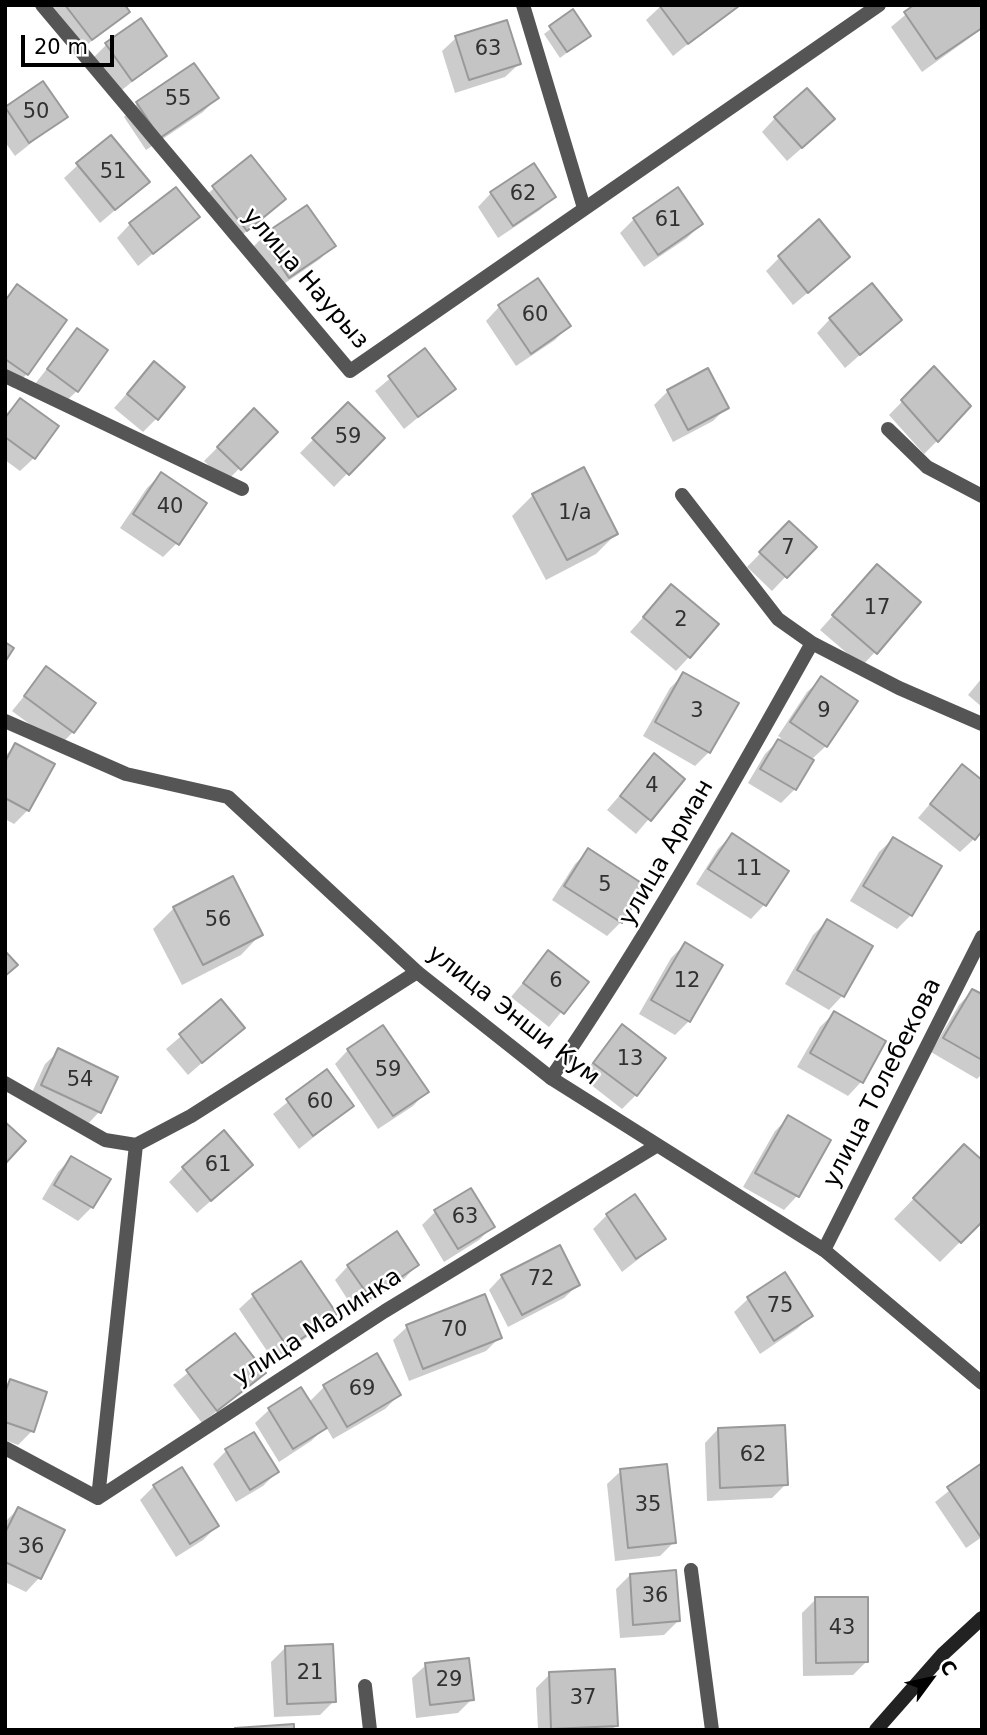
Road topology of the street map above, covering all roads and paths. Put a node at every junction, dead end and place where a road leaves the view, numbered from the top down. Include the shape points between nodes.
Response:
1 (42, 5) edge
2 (523, 5) edge
3 (879, 5) edge
4 (584, 208) junction
5 (5, 376) edge
6 (888, 429) dead end
7 (242, 489) dead end
8 (682, 495) dead end
9 (982, 496) edge
10 (812, 643) junction
11 (5, 722) edge
12 (982, 723) edge
13 (982, 937) edge
14 (417, 972) junction
15 (551, 1078) junction
16 (5, 1083) edge
17 (136, 1145) junction
18 (656, 1146) junction
19 (824, 1250) junction
20 (982, 1383) edge
21 (5, 1448) edge
22 (97, 1498) junction
23 (691, 1570) dead end
24 (982, 1618) edge
25 (365, 1686) dead end
26 (370, 1730) edge
27 (712, 1730) edge
28 (876, 1730) edge

1 - 4 street, улица Наурыз via 350,370
2 - 4 street
3 - 4 street, улица Наурыз
5 - 7 street
6 - 9 street via 928,467
8 - 10 street via 778,619
10 - 12 street via 899,688
10 - 15 street, улица Арман via 680,880
11 - 14 street, улица Энши Кум via 125,774 228,797
13 - 19 street, улица Толебекова
14 - 15 street, улица Энши Кум
14 - 17 street via 191,1116
15 - 18 street, улица Энши Кум
16 - 17 street via 105,1140
17 - 22 street
18 - 19 street, улица Энши Кум
18 - 22 street, улица Малинка via 385,1311
19 - 20 street, улица Энши Кум
21 - 22 street
23 - 27 street
24 - 28 main road via 943,1654
25 - 26 street

